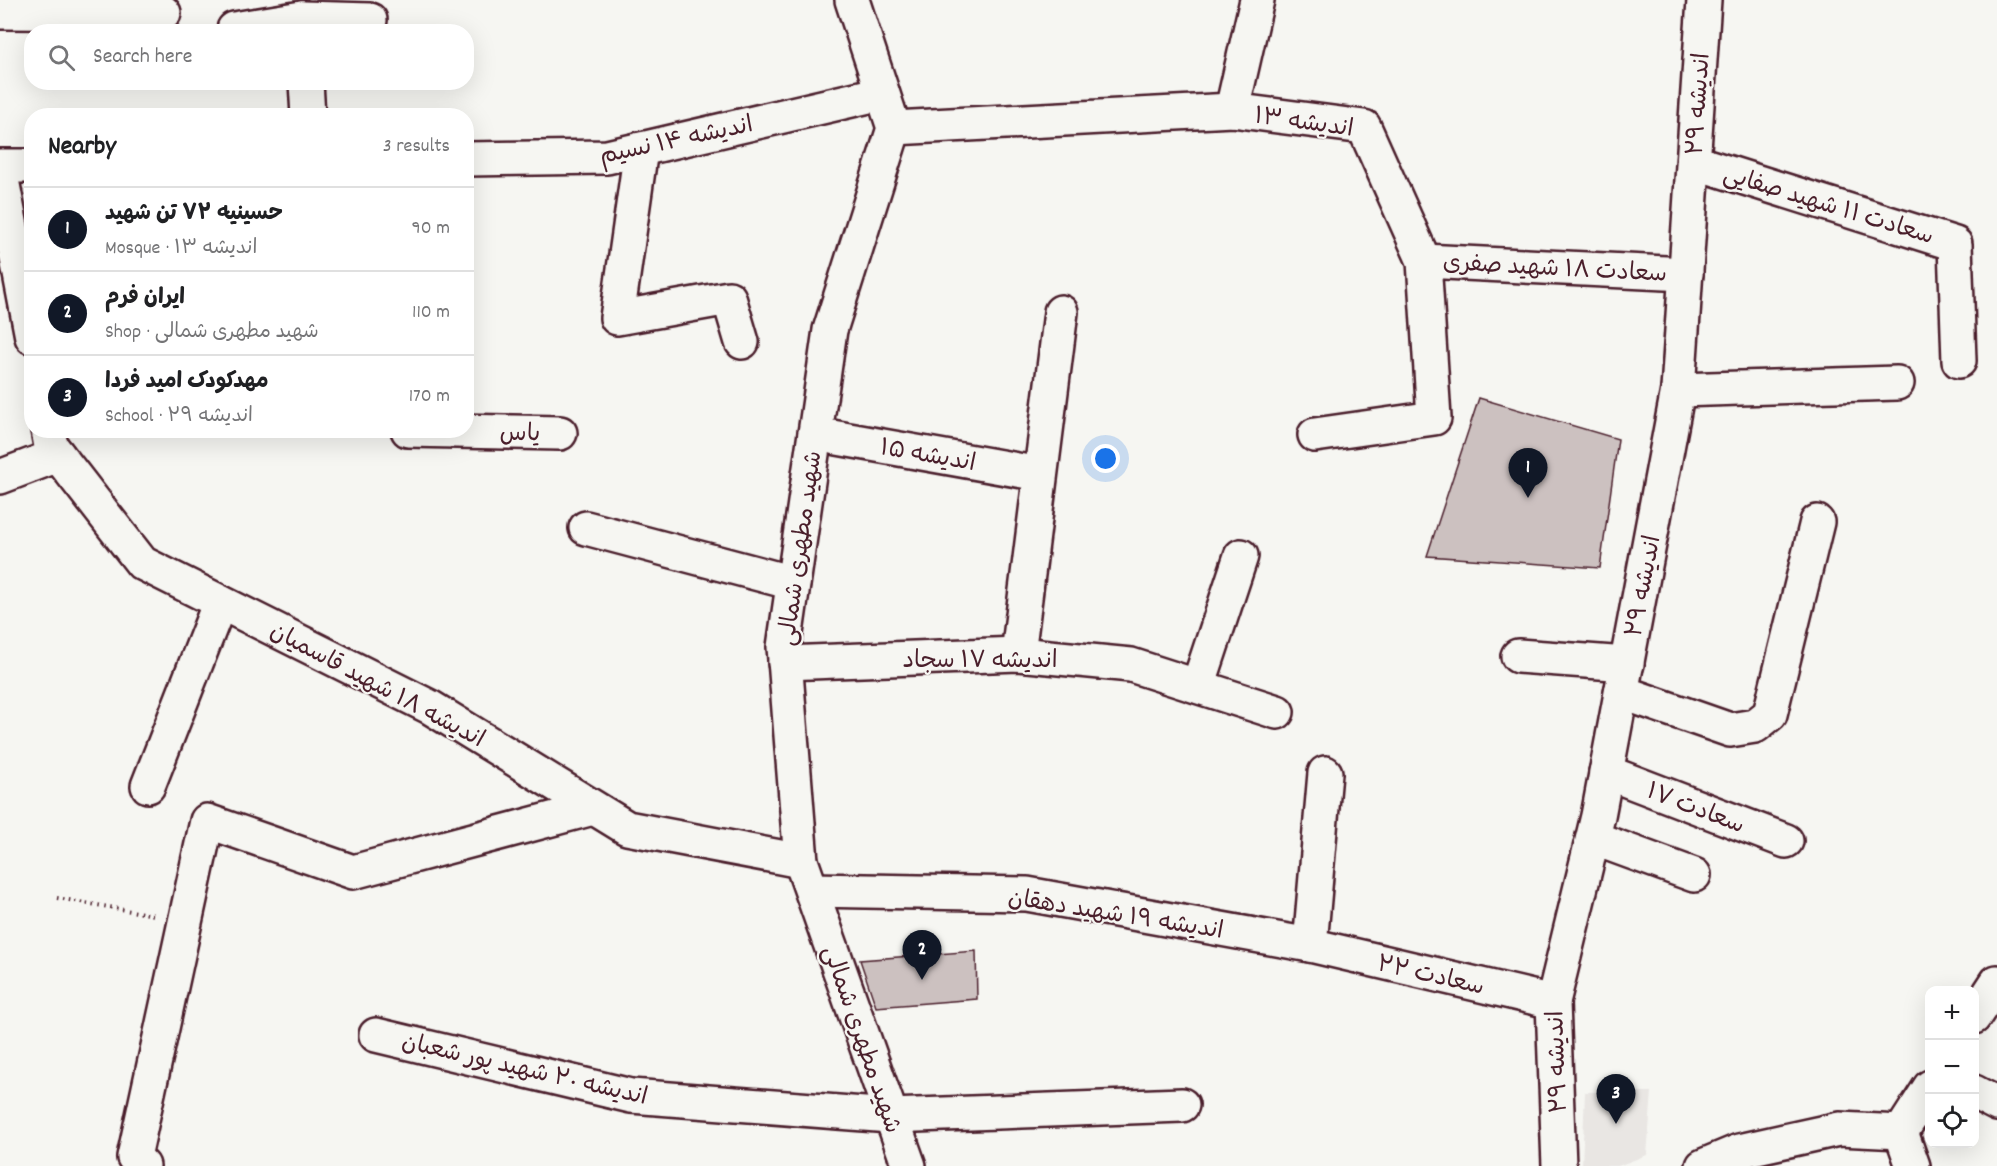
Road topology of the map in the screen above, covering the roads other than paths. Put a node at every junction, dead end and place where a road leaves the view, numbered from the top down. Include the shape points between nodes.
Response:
1 (852, 0) edge
2 (1257, 0) edge
3 (1704, 0) edge
4 (0, 12) edge
5 (164, 13) dead end
6 (370, 20) dead end
7 (316, 24) edge
8 (306, 90) edge
9 (882, 93) junction
10 (308, 108) edge
11 (1232, 110) junction
12 (894, 128) junction
13 (641, 149) junction
14 (474, 159) edge
15 (1694, 162) junction
16 (24, 166) edge
17 (0, 167) edge
18 (1424, 261) junction
19 (1686, 274) junction
20 (12, 295) edge
21 (1061, 312) dead end
22 (24, 321) edge
23 (742, 342) dead end
24 (1959, 361) dead end
25 (1897, 383) dead end
26 (1678, 390) junction
27 (474, 431) edge
28 (560, 433) dead end
29 (815, 434) junction
30 (1315, 435) dead end
31 (53, 443) edge
32 (1041, 474) junction
33 (0, 477) edge
34 (1817, 522) dead end
35 (586, 528) dead end
36 (1241, 556) dead end
37 (793, 583) junction
38 (220, 602) junction
39 (1018, 654) junction
40 (1518, 656) dead end
41 (785, 663) junction
42 (1624, 678) junction
43 (1198, 686) junction
44 (1276, 712) dead end
45 (1606, 772) junction
46 (1325, 773) dead end
47 (148, 786) dead end
48 (593, 808) junction
49 (1593, 838) junction
50 (1786, 842) dead end
51 (1694, 875) dead end
52 (806, 876) junction
53 (1310, 945) junction
54 (1997, 982) edge
55 (1553, 1002) junction
56 (1979, 1009) edge
57 (376, 1035) dead end
58 (1925, 1094) edge
59 (1978, 1094) edge
60 (1997, 1104) edge
61 (1182, 1105) dead end
62 (890, 1116) junction
63 (1901, 1131) junction
64 (143, 1166) edge
65 (909, 1166) edge
66 (1559, 1166) edge
67 (1703, 1166) edge
68 (1913, 1166) edge

1 - 9 street
2 - 11 street
3 - 15 street, اندیشه ۲۹
4 - 5 street
6 - 7 street
8 - 10 street
9 - 12 street
9 - 13 street, اندیشه ۱۴ نسیم
11 - 12 street, اندیشه ۱۳
11 - 18 street, اندیشه ۱۳ via 1364,127
12 - 29 street, شهید مطهری شمالی via 830,330
13 - 14 street, اندیشه ۱۴ نسیم via 607,157
13 - 23 street via 617,318 729,298
15 - 19 street, اندیشه ۲۹
15 - 24 street, سعادت ۱۱ شهید صفایی via 1955,244
16 - 17 street
17 - 20 street
18 - 19 street, سعادت ۱۸ شهید صفری
18 - 30 street, اندیشه ۱۳ via 1434,418
19 - 26 street, اندیشه ۲۹
20 - 22 street
21 - 32 street
25 - 26 street
26 - 42 street, اندیشه ۲۹
27 - 28 street, یاس
29 - 32 street, اندیشه ۱۵
29 - 37 street, شهید مطهری شمالی
31 - 33 street
31 - 38 street, اندیشه ۱۸ شهید قاسمیان via 142,563
32 - 39 street
34 - 42 street via 1770,714 1755,726 1730,730
35 - 37 street
36 - 43 street
37 - 41 street, شهید مطهری شمالی
38 - 47 street
38 - 48 street, اندیشه ۱۸ شهید قاسمیان via 430,707
39 - 41 street, اندیشه ۱۷ سجاد
39 - 43 street, اندیشه ۱۷ سجاد via 1131,665
40 - 42 street
41 - 52 street, شهید مطهری شمالی
42 - 45 street, اندیشه ۲۹
43 - 44 street, اندیشه ۱۷ سجاد
45 - 49 street, اندیشه ۲۹
45 - 50 street, سعادت ۱۷
46 - 53 street
48 - 52 street, اندیشه ۱۸ شهید قاسمیان via 627,828
48 - 64 street via 353,872 207,821 134,1157
49 - 51 street
49 - 55 street, اندیشه ۲۹
52 - 53 street, اندیشه ۱۹ شهید دهقان via 1027,894
52 - 62 street, شهید مطهری شمالی
53 - 55 street, سعادت ۲۲
54 - 56 street
55 - 66 street, اندیشه ۲۹
57 - 62 street, اندیشه ۲۰ شهید پور شعبان via 631,1096
58 - 63 street
59 - 60 street
61 - 62 street, اندیشه ۲۰ شهید پور شعبان
62 - 65 street, شهید مطهری شمالی
63 - 67 street via 1839,1129 1739,1151
63 - 68 street

